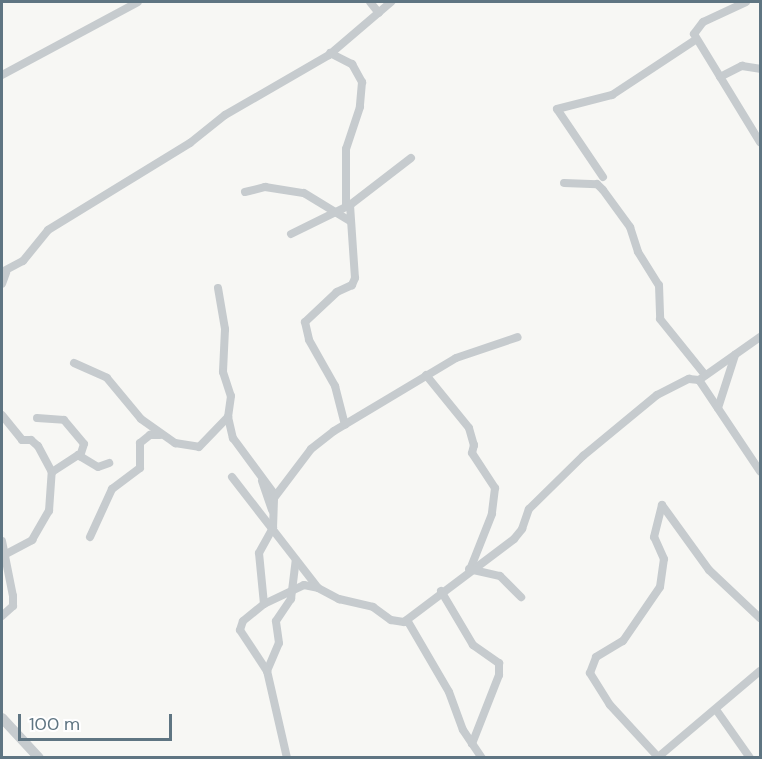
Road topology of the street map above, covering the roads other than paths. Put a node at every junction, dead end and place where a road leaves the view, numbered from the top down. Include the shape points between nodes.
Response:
1 (138, 2) edge
2 (370, 2) edge
3 (391, 2) edge
4 (746, 2) edge
5 (379, 13) junction
6 (695, 40) junction
7 (330, 53) junction
8 (760, 69) edge
9 (2, 72) edge
10 (720, 77) junction
11 (760, 142) edge
12 (411, 158) dead end
13 (603, 177) dead end
14 (564, 183) dead end
15 (245, 192) dead end
16 (348, 206) junction
17 (337, 211) junction
18 (350, 221) junction
19 (291, 234) dead end
20 (4, 272) edge
21 (2, 284) edge
22 (218, 288) dead end
23 (518, 337) dead end
24 (760, 338) edge
25 (735, 355) junction
26 (74, 363) dead end
27 (426, 375) junction
28 (702, 377) junction
29 (718, 408) junction
30 (2, 415) edge
31 (37, 417) dead end
32 (228, 417) junction
33 (345, 425) junction
34 (160, 435) junction
35 (80, 456) junction
36 (109, 463) dead end
37 (760, 471) edge
38 (52, 472) junction
39 (232, 477) dead end
40 (261, 480) junction
41 (275, 495) junction
42 (272, 511) junction
43 (273, 528) junction
44 (90, 537) dead end
45 (2, 541) edge
46 (6, 554) junction
47 (296, 560) junction
48 (470, 569) junction
49 (318, 588) junction
50 (292, 591) junction
51 (441, 591) junction
52 (521, 597) dead end
53 (264, 604) junction
54 (2, 616) edge
55 (760, 618) edge
56 (407, 620) junction
57 (267, 671) junction
58 (760, 671) edge
59 (717, 711) junction
60 (2, 718) edge
61 (472, 744) junction
62 (657, 757) edge
63 (39, 758) edge
64 (287, 758) edge
65 (482, 758) edge
66 (750, 758) edge

1 - 9 street
2 - 5 street
3 - 5 street
4 - 6 street via 703,22 694,34
5 - 7 street
6 - 10 street
6 - 13 street via 612,95 557,109 573,127
7 - 16 street via 352,64 362,82 360,107 346,149
7 - 20 street via 48,230 23,261
8 - 10 street via 742,66
10 - 11 street
12 - 16 street
14 - 28 street via 597,184 630,227 638,252 659,285 660,319
15 - 17 street via 265,187 304,193
16 - 17 street
16 - 18 street
17 - 18 street
17 - 19 street
18 - 33 street via 355,278 352,285 338,292 305,322 309,340 335,386
20 - 21 street
22 - 32 street via 225,329 223,372 231,396
23 - 27 street via 456,358
24 - 25 street
25 - 28 street
25 - 29 street
26 - 34 street via 107,378 141,419
27 - 33 street
27 - 48 street via 470,428 472,453 495,488 492,514
28 - 29 street
28 - 48 street via 657,394 583,456 529,509 522,530 514,539
29 - 37 street
30 - 38 street via 22,440 31,440 38,446
31 - 35 street via 64,420 84,444
32 - 34 street via 199,447 175,443
32 - 40 street via 233,438
33 - 41 street via 311,449
34 - 44 street via 150,435 140,443 140,468 112,489
35 - 36 street via 98,467
35 - 38 street
38 - 46 street via 49,511 32,540
39 - 43 street
40 - 41 street
40 - 42 street
41 - 42 street
42 - 43 street
43 - 47 street
43 - 53 street via 259,553
45 - 46 street
46 - 54 street via 13,606
47 - 49 street
47 - 50 street
48 - 51 street
48 - 52 street via 500,576
49 - 50 street via 304,585
49 - 56 street via 339,599 373,607 398,622
50 - 53 street
50 - 57 street via 276,621 279,643
51 - 56 street
51 - 61 street via 473,645 499,663 499,675
53 - 57 street via 243,621 240,630
55 - 62 street via 709,570 662,505 654,537 664,559 660,586 623,641 596,657 590,673 610,705
56 - 61 street via 449,692
57 - 64 street
58 - 59 street
59 - 62 street
59 - 66 street
60 - 63 street
61 - 65 street

